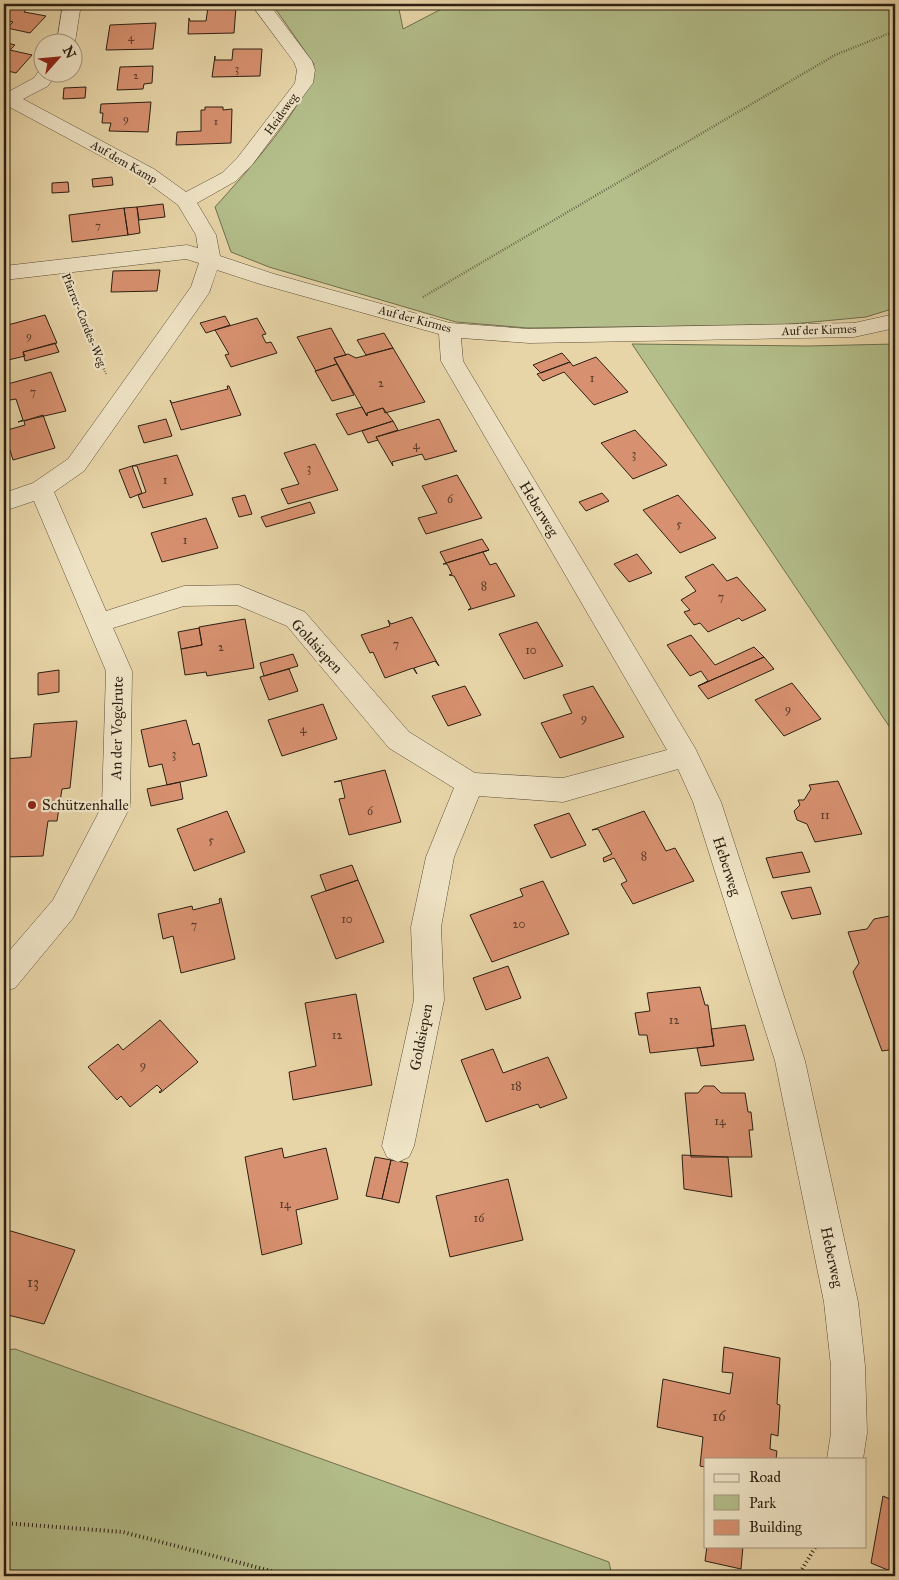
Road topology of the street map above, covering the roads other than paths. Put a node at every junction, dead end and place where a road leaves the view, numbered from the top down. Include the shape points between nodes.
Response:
1 (72, 4) edge
2 (260, 4) edge
3 (68, 32) edge
4 (41, 82) edge
5 (6, 98) edge
6 (185, 201) junction
7 (210, 260) junction
8 (4, 273) edge
9 (895, 321) edge
10 (450, 330) junction
11 (41, 489) junction
12 (4, 502) edge
13 (99, 623) junction
14 (685, 756) junction
15 (470, 784) junction
16 (4, 978) edge
17 (398, 1146) dead end
18 (845, 1458) edge

1 - 3 street
2 - 6 street, Heideweg via 303,61 306,70 304,83 245,162 229,177
4 - 5 street
5 - 6 street, Auf dem Kamp via 147,173
6 - 7 street, Auf dem Kamp via 206,235
7 - 8 street, Auf der Kirmes via 187,252 170,253
7 - 10 street, Auf der Kirmes
7 - 11 street via 200,288 76,465
9 - 10 street, Auf der Kirmes via 854,330 629,336 529,336
10 - 14 street, Heberweg via 452,361
11 - 12 street
11 - 13 street, An der Vogelrute
13 - 15 street, Goldsiepen via 184,596 239,594 296,619 399,740
13 - 16 street, An der Vogelrute via 119,671 116,807 63,909
14 - 15 street, Goldsiepen via 563,790
14 - 18 street, Heberweg via 707,802 790,1061 841,1302 848,1366 849,1433
15 - 17 street, Goldsiepen via 440,857 426,927 429,1000

